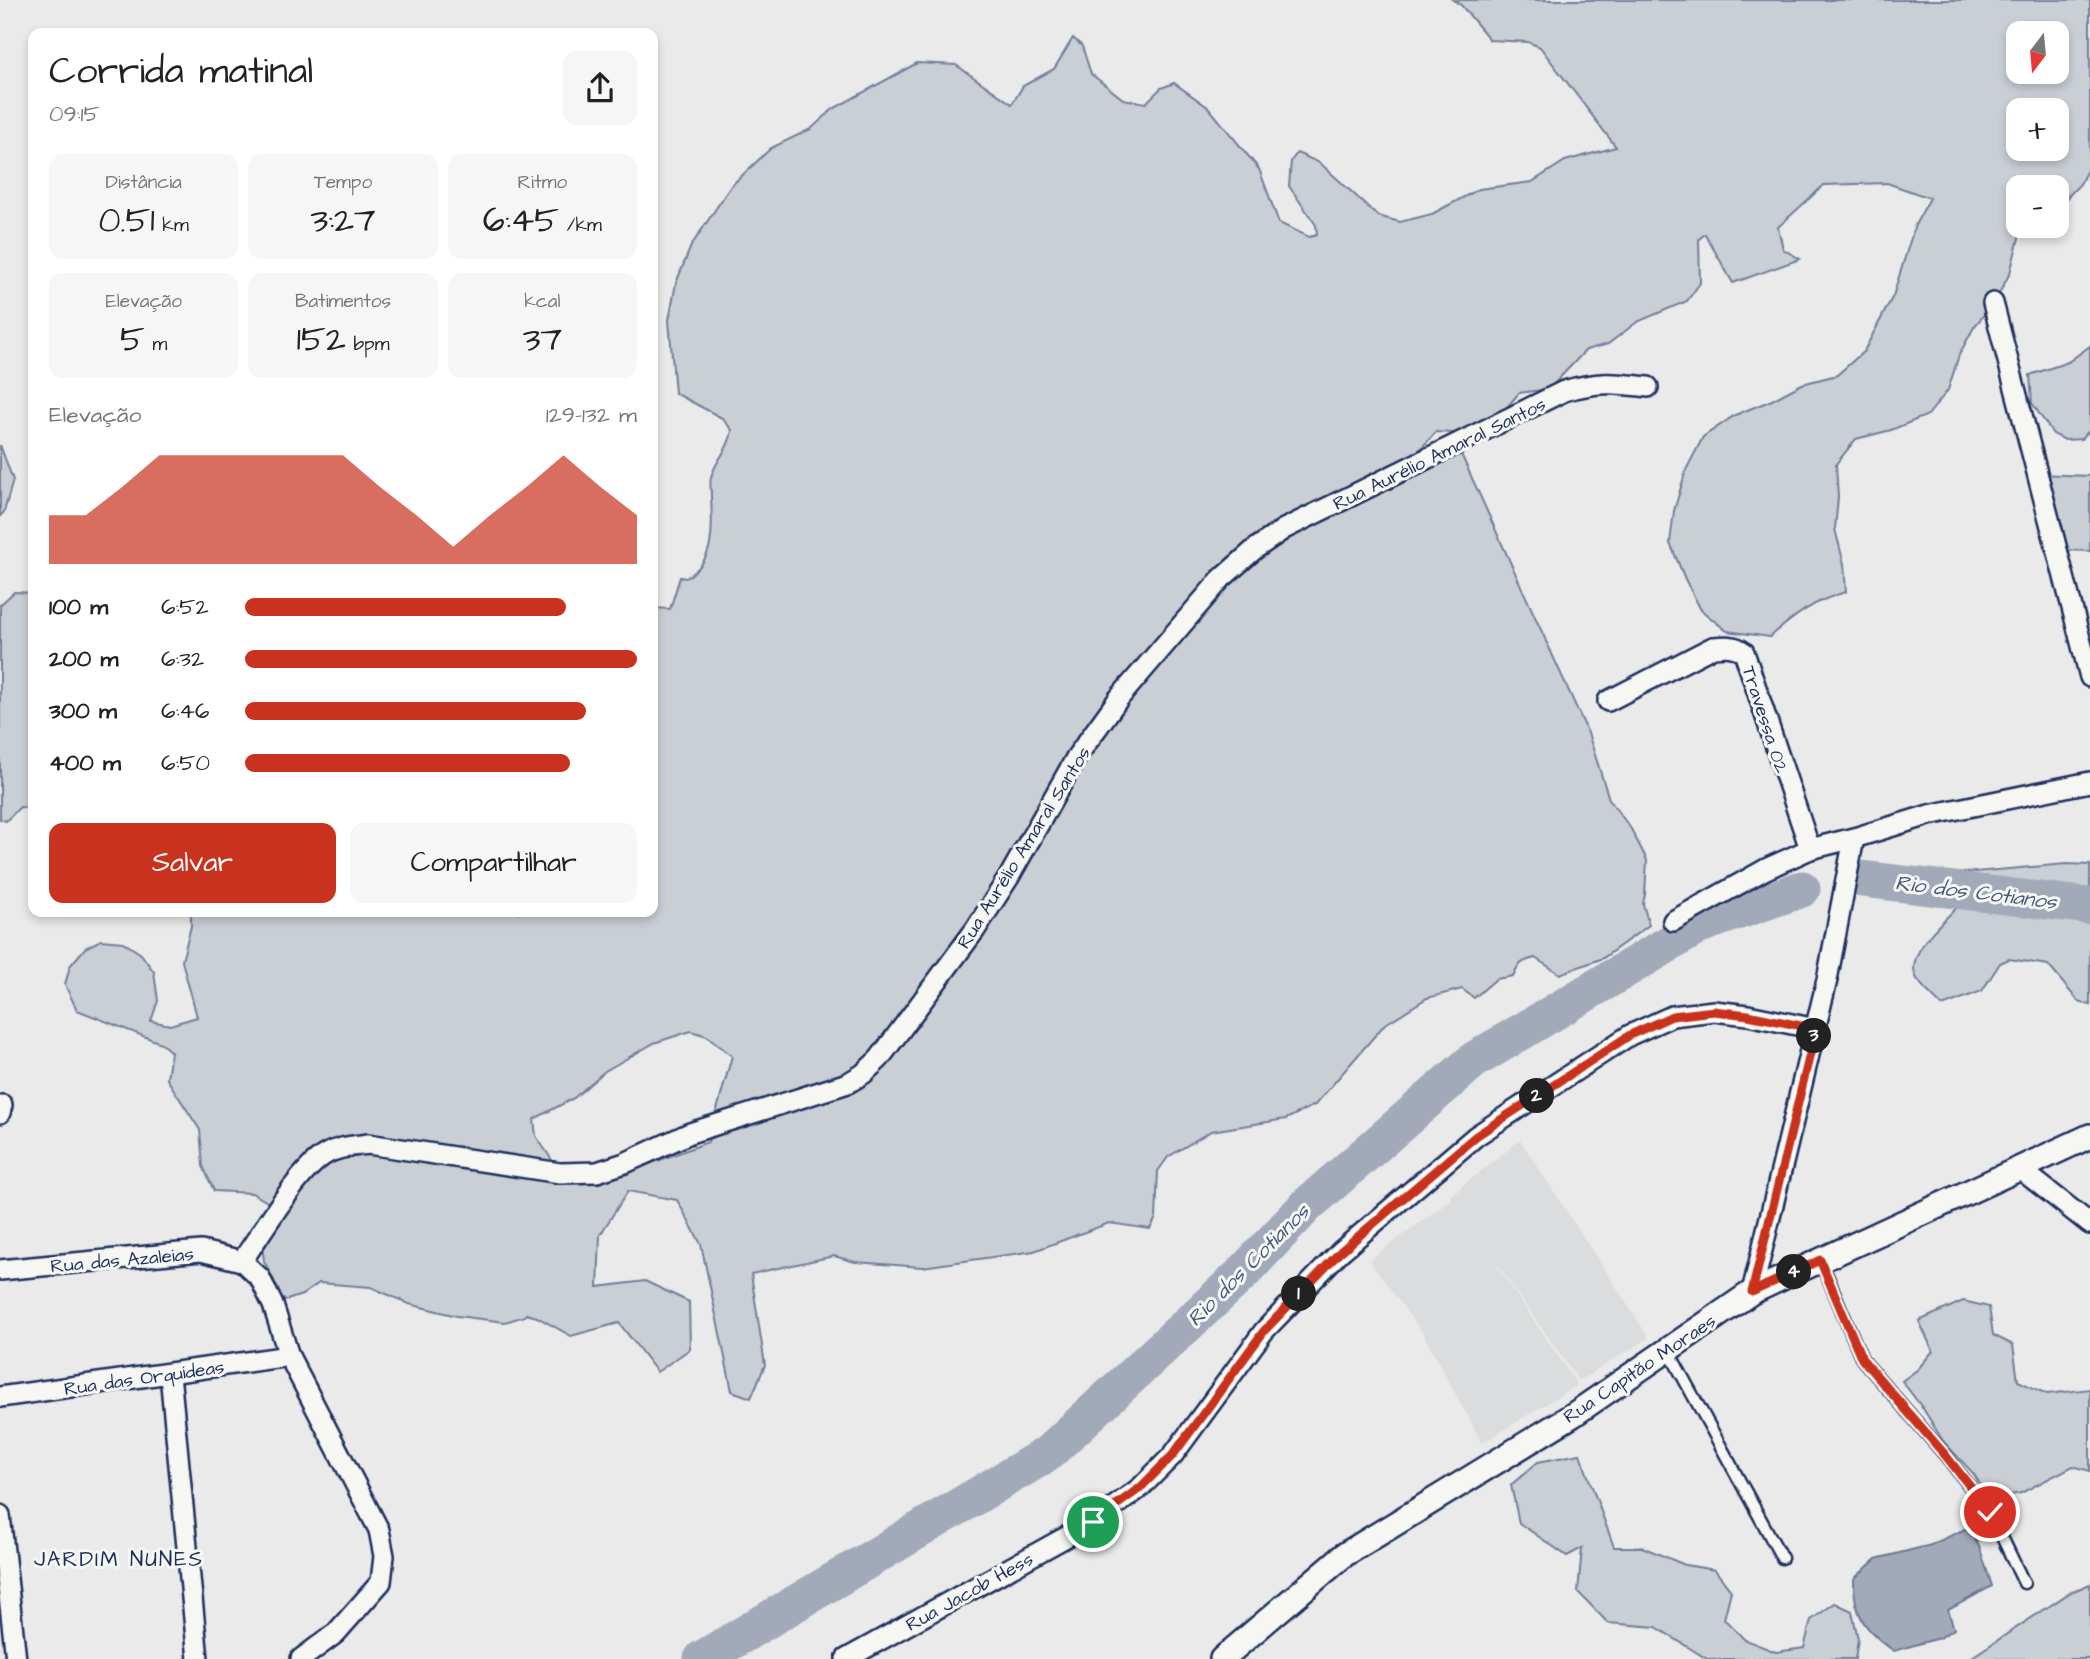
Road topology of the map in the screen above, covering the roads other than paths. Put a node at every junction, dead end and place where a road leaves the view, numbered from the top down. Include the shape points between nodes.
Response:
1 (1993, 303) dead end
2 (1648, 387) dead end
3 (2090, 677) edge
4 (1608, 701) dead end
5 (2090, 782) edge
6 (1854, 838) junction
7 (1810, 849) junction
8 (1673, 921) dead end
9 (1816, 1029) junction
10 (2090, 1136) edge
11 (2019, 1168) junction
12 (2090, 1224) edge
13 (1820, 1260) junction
14 (242, 1261) junction
15 (0, 1269) edge
16 (1752, 1292) junction
17 (1668, 1350) junction
18 (289, 1356) junction
19 (170, 1374) junction
20 (0, 1397) edge
21 (0, 1515) edge
22 (1782, 1558) dead end
23 (2024, 1583) dead end
24 (16, 1659) edge
25 (198, 1659) edge
26 (301, 1659) edge
27 (846, 1659) edge
28 (1222, 1659) edge

1 - 3 street
2 - 14 street, Rua Aurélio Amaral Santos via 1608,382 1564,391 1284,529 1255,549 1221,579 1119,698 1077,756 975,930 863,1074 835,1088 690,1133 597,1171 560,1173 368,1144 345,1147 310,1165
4 - 7 street, Travessa 02 via 1713,647 1726,645 1744,652
5 - 6 street via 1929,814
6 - 7 street
6 - 9 street
7 - 8 street
9 - 16 street
9 - 27 street, Rua Jacob Hess via 1714,1011 1672,1016 1630,1035 1476,1136 1340,1252 1264,1331 1173,1455 1140,1488 1093,1522
10 - 11 street, Rua Capitão Moraes
11 - 12 street
11 - 13 street, Rua Capitão Moraes
13 - 16 street, Rua Capitão Moraes
13 - 23 lane via 1862,1359 1990,1512
14 - 15 street, Rua das Azaleias via 201,1251
14 - 18 street via 260,1278
16 - 17 street, Rua Capitão Moraes
17 - 22 lane
17 - 28 street, Rua Capitão Moraes via 1573,1415 1344,1555
18 - 19 street, Rua das Orquídeas
18 - 26 street via 379,1530 384,1556 380,1582 335,1633
19 - 20 street, Rua das Orquídeas
19 - 25 street
21 - 24 street

